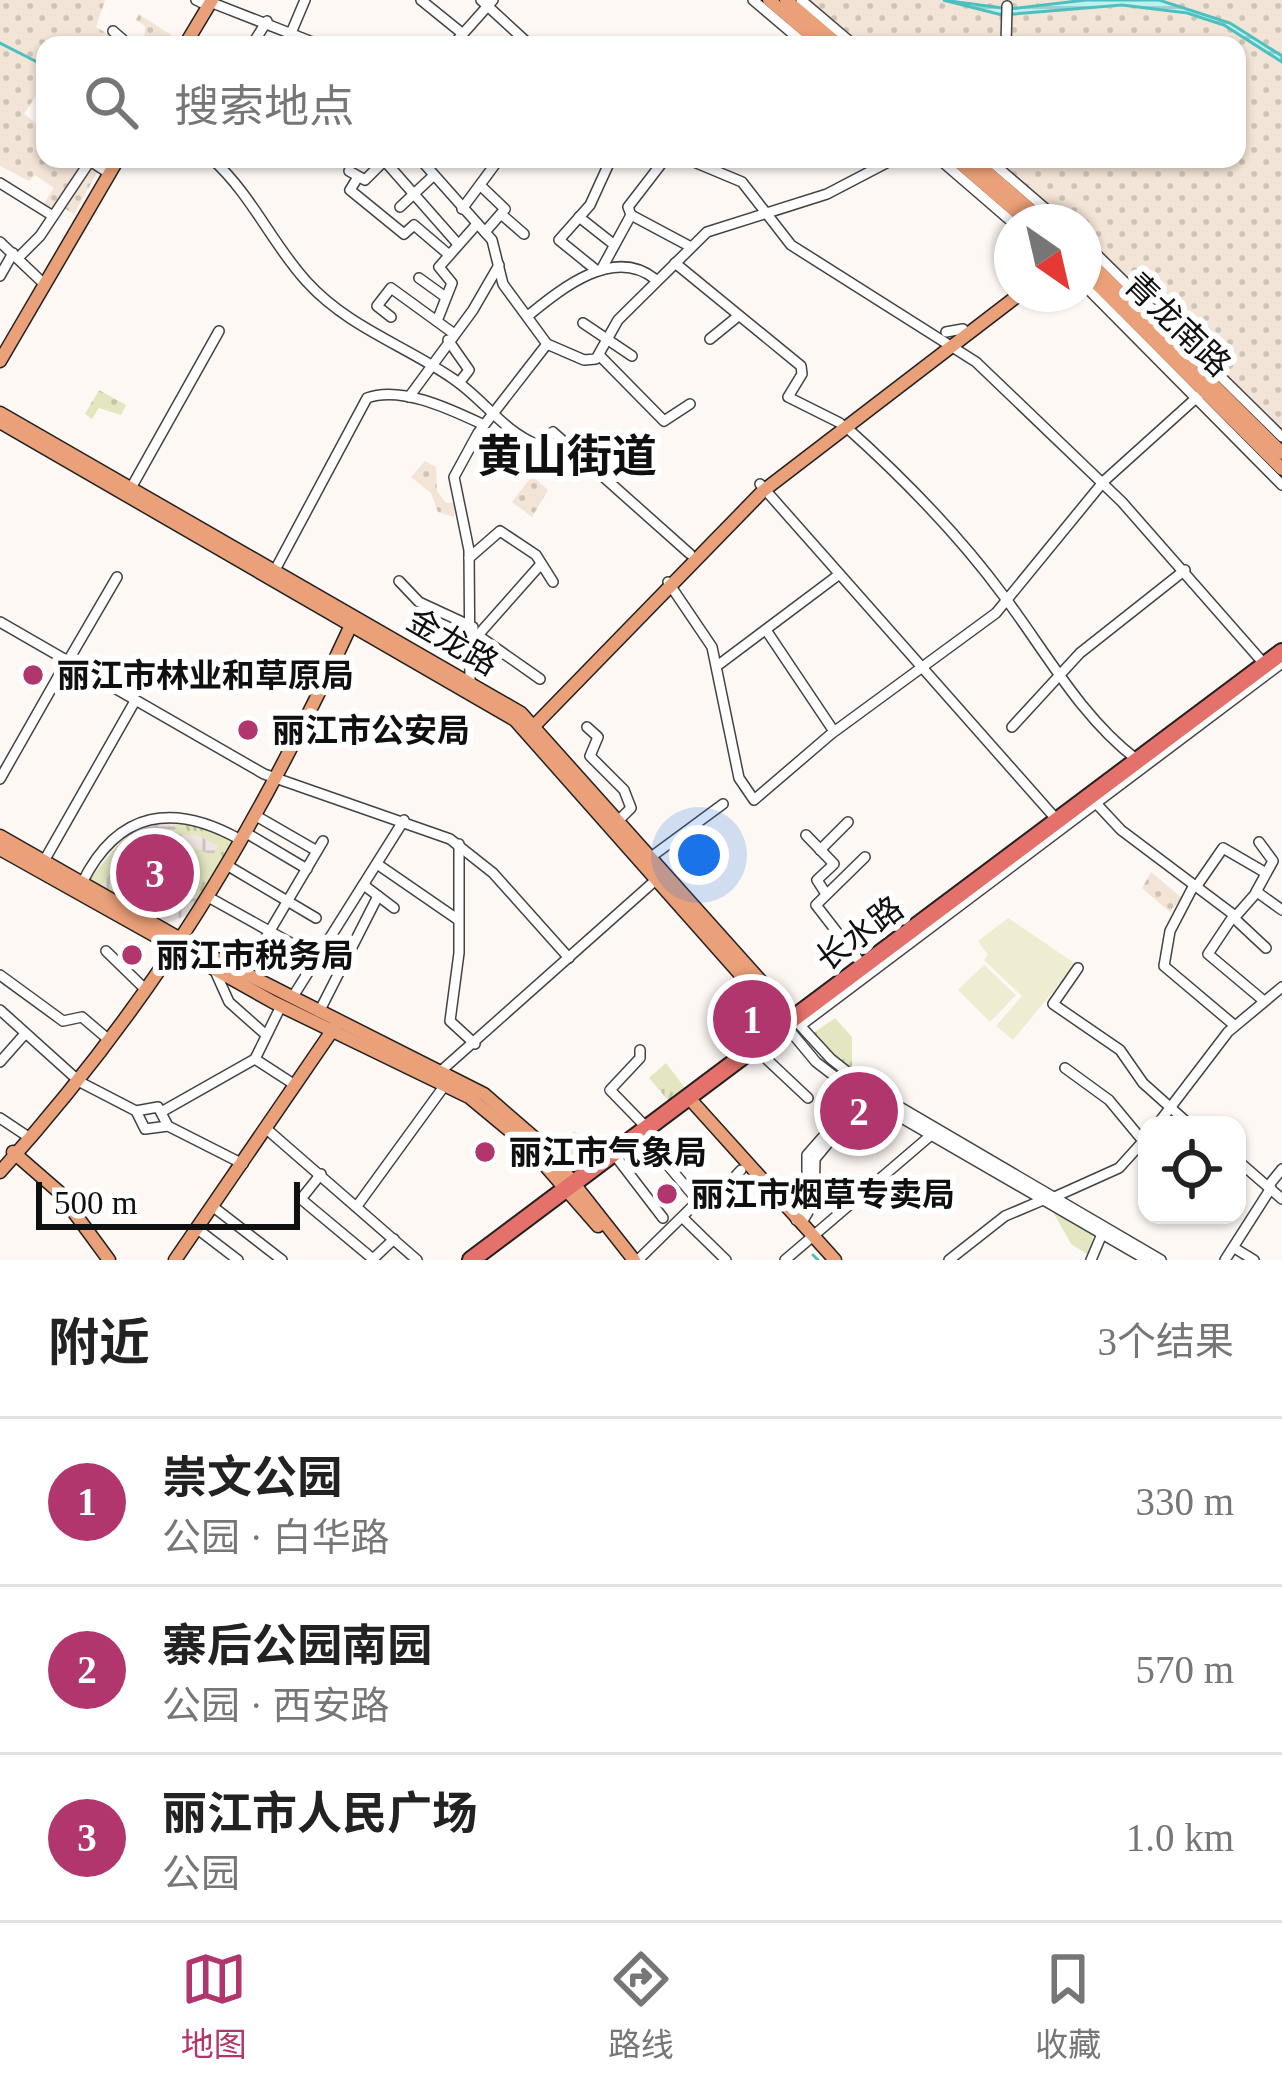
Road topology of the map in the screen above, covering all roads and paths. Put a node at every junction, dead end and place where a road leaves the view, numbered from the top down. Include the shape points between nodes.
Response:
1 (305, 0) edge
2 (422, 0) edge
3 (753, 0) edge
4 (769, 0) edge
5 (786, 0) edge
6 (801, 0) edge
7 (205, 1) edge
8 (484, 3) edge
9 (1007, 11) dead end
10 (267, 21) junction
11 (113, 31) dead end
12 (291, 33) junction
13 (464, 34) joint
14 (119, 36) edge
15 (186, 36) edge
16 (258, 36) edge
17 (298, 36) edge
18 (519, 36) edge
19 (795, 36) edge
20 (811, 36) edge
21 (828, 36) edge
22 (843, 36) edge
23 (1006, 36) edge
24 (85, 168) edge
25 (108, 168) edge
26 (108, 168) edge
27 (221, 168) edge
28 (377, 168) edge
29 (392, 168) edge
30 (427, 168) edge
31 (490, 168) edge
32 (492, 168) edge
33 (606, 168) edge
34 (658, 168) edge
35 (709, 168) edge
36 (719, 168) edge
37 (877, 168) edge
38 (949, 168) edge
39 (965, 168) edge
40 (983, 168) edge
41 (998, 168) edge
42 (433, 176) junction
43 (0, 183) edge
44 (482, 188) junction
45 (416, 191) junction
46 (1007, 204) edge
47 (1025, 204) edge
48 (1040, 204) edge
49 (400, 206) dead end
50 (994, 206) edge
51 (461, 208) junction
52 (56, 212) junction
53 (770, 212) junction
54 (500, 214) junction
55 (631, 215) junction
56 (579, 217) junction
57 (76, 220) junction
58 (481, 228) junction
59 (524, 234) dead end
60 (0, 242) edge
61 (457, 243) junction
62 (612, 243) junction
63 (691, 247) junction
64 (448, 254) junction
65 (16, 256) junction
66 (1102, 260) edge
67 (675, 263) junction
68 (499, 265) junction
69 (598, 270) junction
70 (1102, 274) edge
71 (0, 277) edge
72 (419, 278) dead end
73 (655, 279) junction
74 (41, 281) junction
75 (1102, 289) edge
76 (444, 296) junction
77 (1102, 301) edge
78 (994, 310) edge
79 (530, 315) junction
80 (392, 317) dead end
81 (737, 317) junction
82 (437, 322) junction
83 (583, 323) dead end
84 (219, 331) dead end
85 (451, 336) junction
86 (608, 339) junction
87 (710, 339) dead end
88 (954, 341) junction
89 (547, 344) junction
90 (0, 346) edge
91 (600, 356) junction
92 (632, 356) dead end
93 (0, 361) edge
94 (428, 365) junction
95 (459, 383) junction
96 (1201, 390) junction
97 (409, 397) junction
98 (690, 404) dead end
99 (0, 413) edge
100 (487, 420) junction
101 (0, 422) edge
102 (843, 424) junction
103 (1282, 437) edge
104 (1282, 453) edge
105 (1282, 469) edge
106 (1103, 478) junction
107 (1282, 485) edge
108 (131, 488) junction
109 (767, 490) junction
110 (690, 554) junction
111 (469, 558) junction
112 (541, 564) junction
113 (275, 570) junction
114 (1185, 570) junction
115 (837, 576) junction
116 (117, 578) dead end
117 (399, 581) dead end
118 (553, 582) dead end
119 (668, 582) junction
120 (1006, 600) junction
121 (0, 622) edge
122 (350, 622) junction
123 (766, 630) junction
124 (475, 632) junction
125 (67, 661) junction
126 (1274, 662) edge
127 (718, 666) junction
128 (922, 669) junction
129 (1060, 674) junction
130 (540, 679) dead end
131 (468, 686) junction
132 (135, 701) junction
133 (534, 726) junction
134 (587, 727) dead end
135 (831, 727) junction
136 (1012, 727) dead end
137 (1138, 761) junction
138 (0, 779) edge
139 (277, 780) junction
140 (752, 799) junction
141 (1094, 802) junction
142 (723, 804) dead end
143 (258, 817) junction
144 (404, 820) junction
145 (618, 820) junction
146 (1056, 820) junction
147 (848, 821) dead end
148 (806, 835) dead end
149 (0, 836) edge
150 (244, 837) junction
151 (1258, 842) dead end
152 (459, 844) junction
153 (0, 849) edge
154 (820, 850) junction
155 (651, 857) junction
156 (865, 857) dead end
157 (44, 861) junction
158 (230, 866) junction
159 (380, 866) junction
160 (307, 869) junction
161 (1266, 873) junction
162 (658, 878) junction
163 (82, 883) junction
164 (365, 886) junction
165 (1195, 886) junction
166 (1256, 892) junction
167 (826, 894) junction
168 (378, 896) junction
169 (210, 898) junction
170 (289, 899) junction
171 (394, 908) dead end
172 (1282, 910) edge
173 (316, 918) dead end
174 (1235, 918) junction
175 (457, 920) junction
176 (269, 932) junction
177 (177, 944) junction
178 (1266, 948) dead end
179 (106, 951) dead end
180 (317, 956) junction
181 (569, 958) junction
182 (864, 967) junction
183 (1078, 968) dead end
184 (215, 971) junction
185 (341, 971) junction
186 (245, 974) junction
187 (0, 975) edge
188 (1282, 987) edge
189 (145, 988) junction
190 (1264, 1000) junction
191 (286, 1002) junction
192 (319, 1012) junction
193 (0, 1013) edge
194 (1234, 1025) junction
195 (795, 1026) junction
196 (337, 1028) junction
197 (265, 1034) junction
198 (23, 1036) junction
199 (109, 1040) junction
200 (475, 1044) junction
201 (640, 1050) dead end
202 (758, 1052) junction
203 (254, 1059) junction
204 (0, 1062) edge
205 (1065, 1068) dead end
206 (444, 1077) junction
207 (77, 1082) junction
208 (295, 1085) junction
209 (853, 1090) junction
210 (808, 1098) dead end
211 (687, 1102) junction
212 (1171, 1109) junction
213 (136, 1111) junction
214 (163, 1111) junction
215 (1165, 1116) edge
216 (1179, 1116) edge
217 (0, 1118) edge
218 (167, 1126) junction
219 (1138, 1131) edge
220 (269, 1132) junction
221 (646, 1133) junction
222 (27, 1136) junction
223 (930, 1136) junction
224 (1138, 1147) edge
225 (617, 1158) junction
226 (9, 1159) edge
227 (243, 1164) junction
228 (1246, 1167) edge
229 (1282, 1169) edge
230 (741, 1170) junction
231 (321, 1174) junction
232 (1270, 1186) junction
233 (572, 1188) junction
234 (1047, 1199) junction
235 (1282, 1199) edge
236 (698, 1201) junction
237 (357, 1206) junction
238 (216, 1209) junction
239 (663, 1218) dead end
240 (683, 1218) junction
241 (1085, 1220) junction
242 (798, 1222) junction
243 (200, 1231) junction
244 (1102, 1234) junction
245 (809, 1238) junction
246 (394, 1239) junction
247 (1236, 1249) junction
248 (1137, 1250) junction
249 (106, 1260) edge
250 (177, 1260) edge
251 (238, 1260) edge
252 (282, 1260) edge
253 (417, 1260) edge
254 (475, 1260) edge
255 (632, 1260) edge
256 (726, 1260) edge
257 (784, 1260) edge
258 (831, 1260) edge
259 (949, 1260) edge
260 (1091, 1260) edge
261 (1147, 1260) edge
262 (1161, 1260) edge
263 (1225, 1260) edge
264 (1254, 1260) edge

1 - 12 street
2 - 13 street
3 - 19 street
4 - 20 main road
5 - 21 main road
6 - 22 street
7 - 10 street
7 - 15 main road
8 - 13 street
8 - 18 street
9 - 23 street
10 - 12 street
10 - 16 street
11 - 14 street
12 - 17 street
24 - 52 street
25 - 57 main road
26 - 93 main road
27 - 94 street via 325,300
28 - 64 street via 367,179 353,174 350,190 404,234 414,225
29 - 45 street
30 - 42 street
31 - 51 street
32 - 44 street
33 - 56 street
34 - 55 street via 628,207
35 - 53 street via 742,182
36 - 53 street via 744,179
37 - 53 street
38 - 50 street
39 - 46 main road
40 - 47 main road
41 - 48 street
42 - 45 street
42 - 51 street
43 - 52 street
44 - 51 street
44 - 54 street via 505,209
45 - 49 street
45 - 61 street
51 - 58 street
52 - 57 street
52 - 65 street
53 - 63 street via 712,229
53 - 88 street via 793,240
54 - 58 street
54 - 59 street
55 - 62 street
55 - 63 street
56 - 62 street
56 - 69 street via 559,241
57 - 74 main road
58 - 61 street
58 - 68 street
60 - 65 street
61 - 64 street
62 - 69 street
63 - 67 street
64 - 76 street via 440,267 452,283
65 - 71 street
65 - 74 street
66 - 103 street
67 - 73 street
67 - 81 street
68 - 79 street via 508,292
68 - 85 street
69 - 73 street via 641,269
69 - 79 street
70 - 104 main road, 青龙南路
72 - 76 street
73 - 86 street
74 - 90 main road
75 - 96 main road, 青龙南路
76 - 82 street
77 - 96 street
78 - 88 main road
79 - 89 street
80 - 82 street via 377,306 391,288
81 - 87 street
81 - 102 street via 801,366 788,397
82 - 85 street
83 - 86 street
84 - 108 street
85 - 94 street
85 - 95 street via 469,370
86 - 91 street
86 - 92 street
88 - 102 main road
88 - 106 street
89 - 91 street via 584,360
89 - 100 street
91 - 98 street via 664,422
94 - 95 street
94 - 97 street
95 - 100 street
96 - 105 main road, 青龙南路
96 - 106 street
96 - 107 street
97 - 100 street
97 - 113 street via 387,392 362,403
99 - 108 main road, 金龙路
100 - 110 street via 536,445 553,432
100 - 111 street via 454,477
101 - 122 main road, 金龙路
102 - 109 main road
102 - 120 street
106 - 114 street
106 - 120 street
106 - 126 street
108 - 113 main road, 金龙路
109 - 110 main road
109 - 115 street
109 - 119 main road
109 - 128 street
110 - 119 main road
111 - 112 street via 500,531
111 - 124 street
112 - 118 street
112 - 124 street
113 - 131 main road, 金龙路
114 - 126 street
114 - 129 street
115 - 123 street
115 - 128 street
116 - 125 street
117 - 124 street via 419,602
119 - 127 street via 700,624
119 - 133 main road
120 - 128 street
120 - 129 street
121 - 125 street
122 - 131 main road, 金龙路
122 - 139 main road
123 - 127 street
123 - 135 street
124 - 130 street
124 - 131 street
125 - 132 street
125 - 138 street
126 - 137 highway, 长水路
126 - 141 highway, 长水路
127 - 140 street via 739,778
128 - 135 street
128 - 140 street
128 - 146 street
129 - 136 street
129 - 137 street via 1095,725
131 - 133 main road, 金龙路
131 - 162 main road via 524,728
132 - 139 street
132 - 157 street
133 - 145 main road, 金龙路
134 - 145 street via 598,737 590,756 631,808
135 - 140 street
137 - 146 highway, 长水路
139 - 143 main road
139 - 144 street
139 - 150 main road
141 - 146 highway, 长水路
141 - 165 street
141 - 195 street
142 - 155 street
143 - 150 main road
143 - 160 street via 320,846
144 - 152 street
144 - 159 street
145 - 155 main road, 金龙路
146 - 182 highway, 长水路
146 - 195 highway, 长水路
147 - 154 street
148 - 154 street
149 - 157 main road
150 - 158 main road
150 - 160 street
150 - 163 street via 190,817 148,820 110,843
150 - 177 main road
151 - 161 street via 1273,858
152 - 175 street
152 - 181 street
153 - 177 main road
154 - 167 street via 833,863 817,880
155 - 195 main road, 金龙路
156 - 167 street
157 - 163 main road
158 - 169 main road
158 - 170 street
159 - 164 street
159 - 175 street
160 - 170 street
161 - 165 street via 1223,848
161 - 166 street
162 - 181 street
162 - 195 main road
163 - 177 main road
164 - 168 street
164 - 180 street
165 - 174 street
165 - 194 street via 1170,932 1164,966
166 - 172 street
166 - 174 street
167 - 182 street via 816,904
168 - 171 street
168 - 185 street
169 - 176 street
169 - 177 main road
170 - 173 street
170 - 176 street
174 - 178 street
174 - 190 street via 1208,955
175 - 200 street via 450,1019
176 - 180 street
176 - 186 street
177 - 184 main road
177 - 186 main road
177 - 189 main road
177 - 207 main road
179 - 189 street
180 - 185 street
180 - 191 street
181 - 200 street
182 - 195 highway, 长水路
183 - 212 street via 1053,1004 1120,1050
184 - 191 main road
184 - 197 street via 230,1002
185 - 192 street
186 - 191 main road
187 - 199 street via 63,1021 84,1018
188 - 190 street
189 - 199 main road
190 - 194 street
191 - 192 main road
191 - 196 main road
191 - 197 street
192 - 196 main road
193 - 198 street
193 - 207 street
194 - 212 street
195 - 202 highway, 长水路
195 - 209 street
195 - 211 highway, 长水路
195 - 234 street via 861,1084
196 - 206 main road
196 - 208 main road
196 - 220 main road
197 - 203 street
198 - 204 street
198 - 207 street
199 - 207 main road
200 - 206 street
201 - 221 street via 610,1090
202 - 210 street
202 - 211 highway, 长水路
203 - 208 street
203 - 214 street
205 - 219 street
206 - 233 main road
206 - 237 street
207 - 213 street
207 - 222 main road
207 - 226 main road
208 - 227 main road
209 - 223 street
209 - 242 street via 838,1134 815,1159 814,1204
211 - 221 highway, 长水路
211 - 230 main road
211 - 242 main road
212 - 215 street
212 - 216 street
213 - 214 street
213 - 218 street via 147,1130
214 - 218 street
217 - 222 street
218 - 227 street
220 - 231 street
220 - 238 main road
221 - 225 highway, 长水路
221 - 233 highway, 长水路
221 - 236 street
222 - 226 main road
223 - 234 street
223 - 245 street
224 - 234 street via 1119,1168
225 - 233 highway, 长水路
225 - 239 street
226 - 249 main road via 65,1199
227 - 250 main road
228 - 232 street
229 - 232 street
230 - 236 street via 710,1203
230 - 245 main road
231 - 237 street
231 - 246 street via 301,1199 373,1259
232 - 235 street
232 - 247 street
233 - 254 highway, 长水路
233 - 255 main road
234 - 241 street
234 - 259 street via 1002,1218
236 - 240 street
237 - 246 street
238 - 243 main road
238 - 252 street
240 - 255 street
240 - 256 street
241 - 244 street
241 - 248 street
242 - 245 main road
243 - 250 main road
243 - 251 street
244 - 248 street
244 - 260 street
245 - 257 street
245 - 258 main road
246 - 253 street
247 - 263 street
247 - 264 street
248 - 261 street
248 - 262 street

